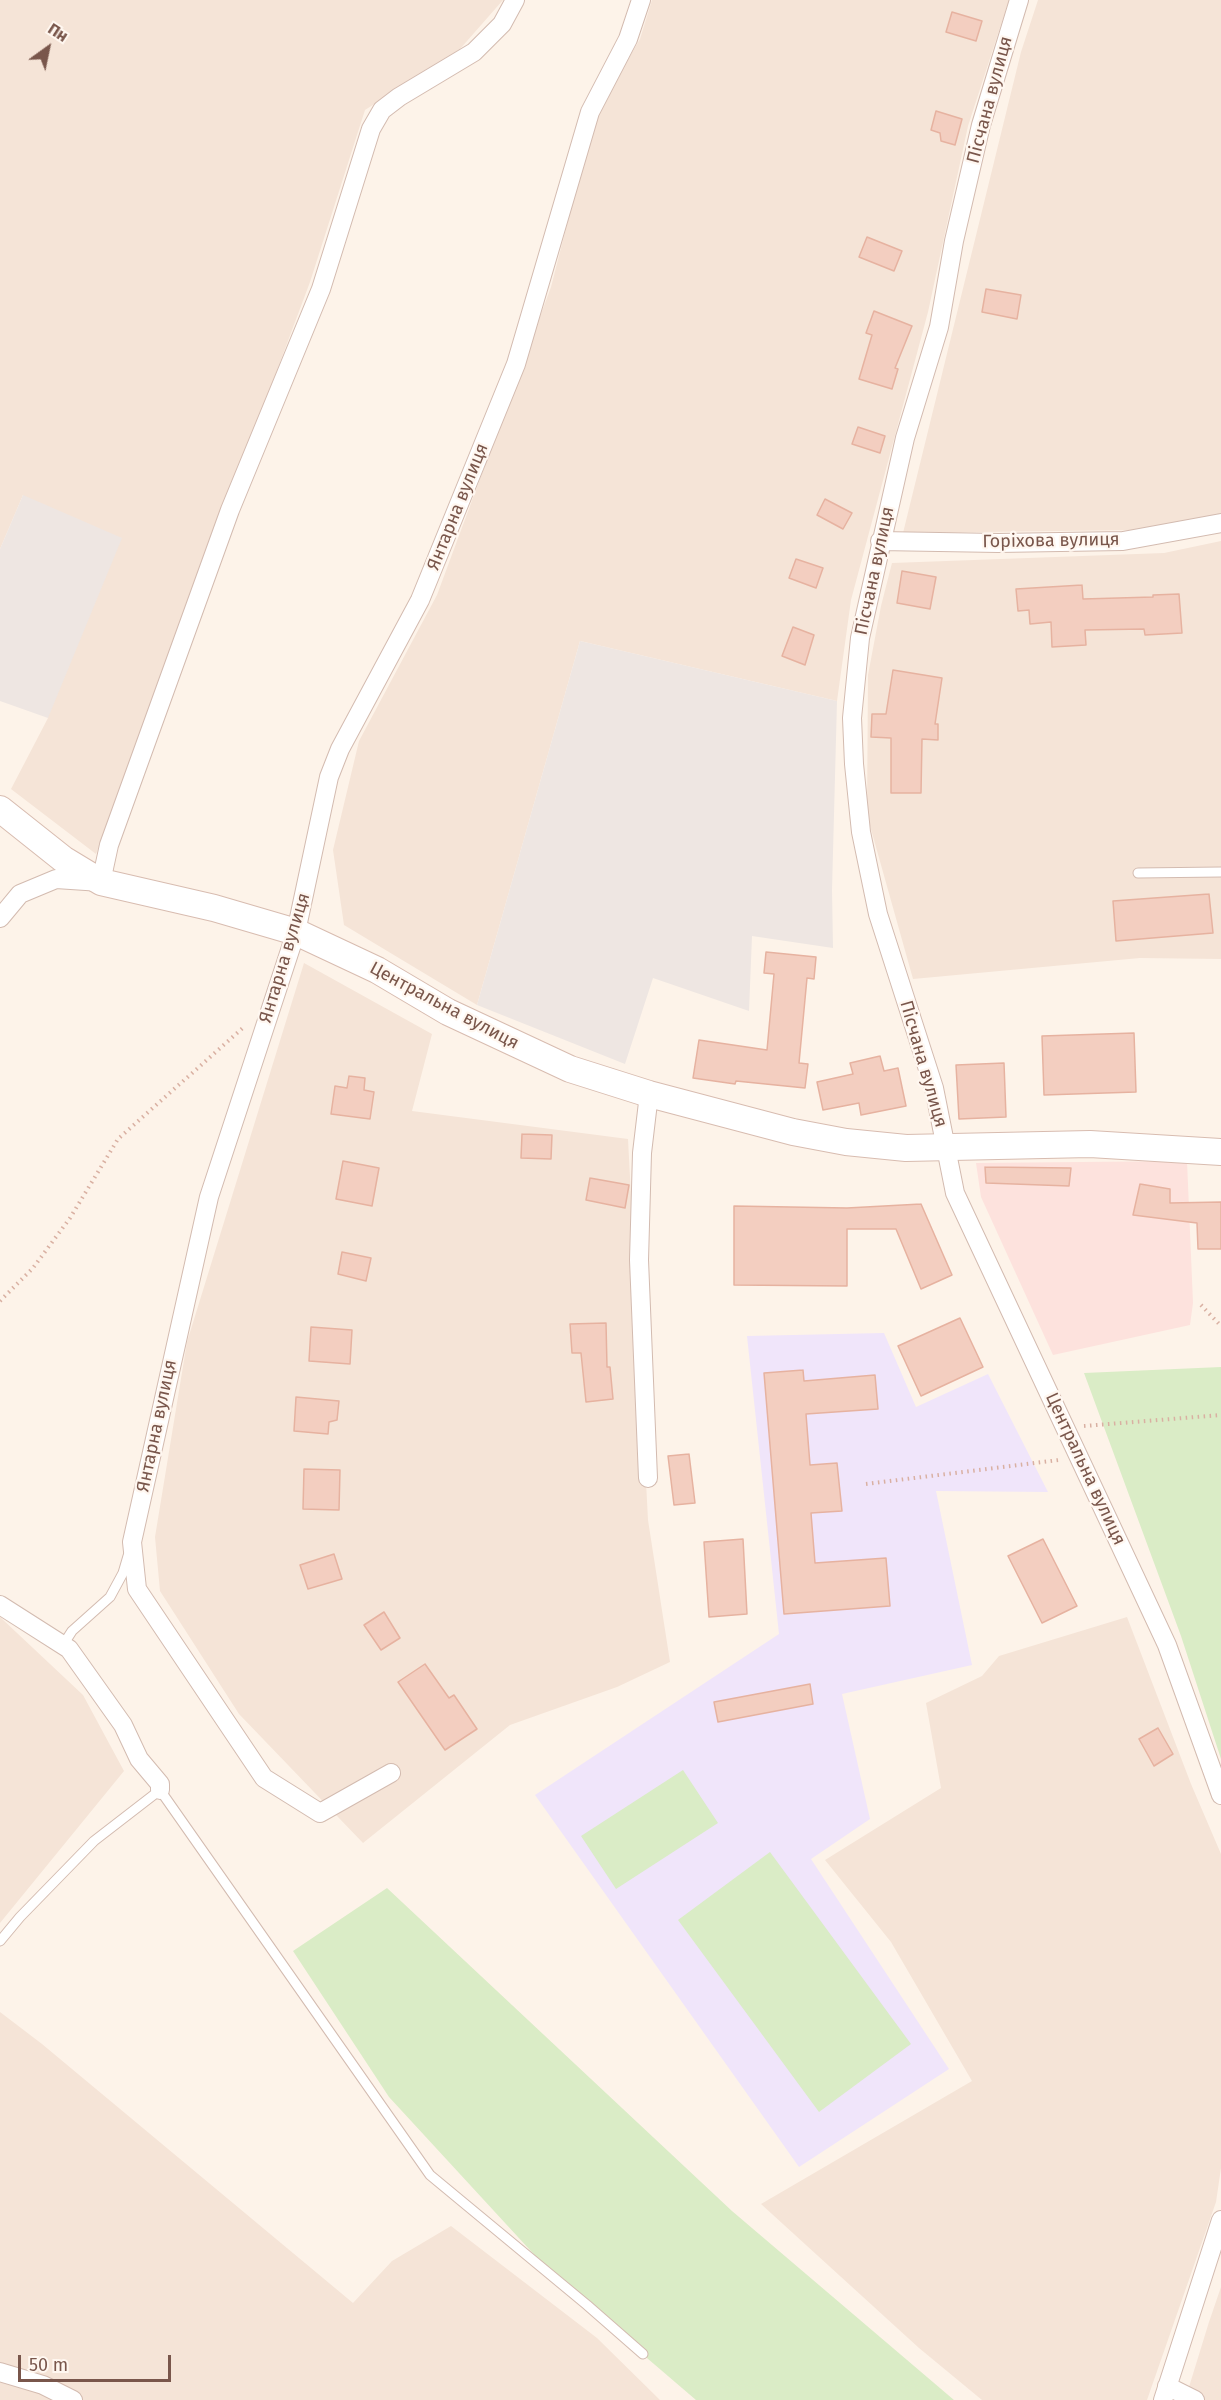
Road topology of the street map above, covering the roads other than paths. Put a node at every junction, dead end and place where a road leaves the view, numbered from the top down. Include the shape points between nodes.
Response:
1 (515, 0) edge
2 (641, 0) edge
3 (1018, 0) edge
4 (1221, 523) edge
5 (880, 541) junction
6 (0, 809) edge
7 (1221, 872) edge
8 (1138, 873) dead end
9 (101, 882) junction
10 (0, 918) edge
11 (296, 932) junction
12 (650, 1094) junction
13 (947, 1146) junction
14 (1221, 1152) edge
15 (648, 1478) dead end
16 (132, 1542) junction
17 (0, 1605) edge
18 (63, 1645) junction
19 (391, 1773) dead end
20 (160, 1790) junction
21 (1221, 1795) edge
22 (0, 1941) edge
23 (1221, 2220) edge
24 (643, 2354) dead end
25 (0, 2372) edge
26 (1165, 2393) edge
27 (74, 2400) edge
28 (1195, 2400) edge

1 - 9 street via 502,24 474,52 399,97 382,111 371,129 321,288 230,510 109,845
2 - 11 street, Янтарна вулиця via 627,39 590,112 516,364 420,600 340,749 329,777
3 - 5 street, Пісчана вулиця via 981,125 939,327 905,438
4 - 5 street, Горіхова вулиця via 1123,541
5 - 13 street, Пісчана вулиця via 860,638 852,718 854,764 878,914 934,1088
6 - 9 street, Центральна вулиця via 63,859
7 - 8 lane
9 - 10 street via 57,879 20,894
9 - 11 street, Центральна вулиця
11 - 12 street, Центральна вулиця via 377,970 448,1012 570,1069
11 - 16 street, Янтарна вулиця via 209,1197
12 - 13 street, Центральна вулиця via 846,1142 906,1148
12 - 15 street via 642,1153 639,1260
13 - 14 street, Центральна вулиця via 1090,1144
13 - 21 street, Центральна вулиця via 955,1193 1167,1645
16 - 18 lane via 123,1574 110,1597 72,1631
16 - 19 street, Янтарна вулиця via 137,1588 264,1778 320,1813
17 - 18 street
18 - 20 street via 123,1725
20 - 22 lane via 94,1842
20 - 24 lane via 430,2175
23 - 26 street
25 - 27 street via 43,2385
26 - 28 street

